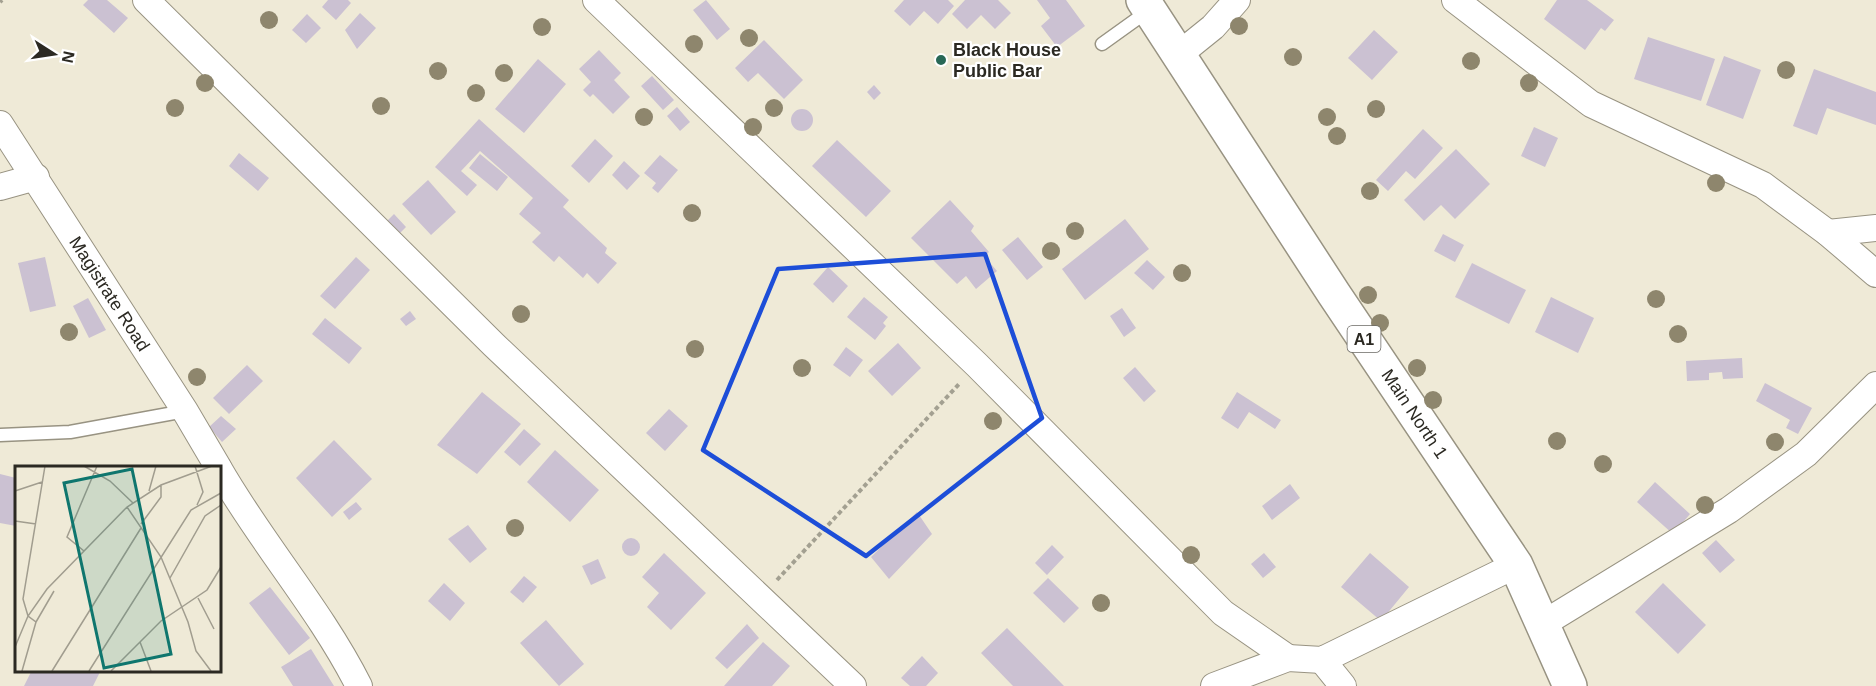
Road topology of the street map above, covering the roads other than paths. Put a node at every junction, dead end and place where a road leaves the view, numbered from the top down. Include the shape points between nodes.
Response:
1 (146, 0) edge
2 (596, 0) edge
3 (1237, 0) edge
4 (1455, 0) edge
5 (1146, 5) edge
6 (1102, 44) dead end
7 (1177, 56) junction
8 (0, 124) edge
9 (36, 177) junction
10 (0, 187) edge
11 (1876, 228) edge
12 (1828, 233) junction
13 (1876, 274) edge
14 (1876, 385) edge
15 (186, 411) junction
16 (0, 435) edge
17 (217, 466) edge
18 (220, 471) edge
19 (1516, 565) junction
20 (1541, 625) junction
21 (1288, 658) junction
22 (1322, 660) junction
23 (359, 686) edge
24 (854, 686) edge
25 (1214, 686) edge
26 (1342, 686) edge
27 (1570, 686) edge

1 - 24 street via 494,345
2 - 21 street via 977,365 1223,614
3 - 7 street via 1213,27
4 - 12 street via 1591,104 1763,185
5 - 6 lane
5 - 7 main road, Main North 1 / A1
7 - 19 main road, Main North 1 / A1
8 - 9 street, Magistrate Road
9 - 10 street
9 - 15 street, Magistrate Road
11 - 12 street
12 - 13 street
14 - 20 street via 1806,454 1729,510
15 - 16 lane via 70,432
15 - 17 street, Magistrate Road
18 - 23 street, Magistrate Road via 342,652
19 - 20 main road, Main North 1 / A1
19 - 22 street
20 - 27 main road, Main North 1 / A1
21 - 22 street
21 - 25 street
22 - 26 street

